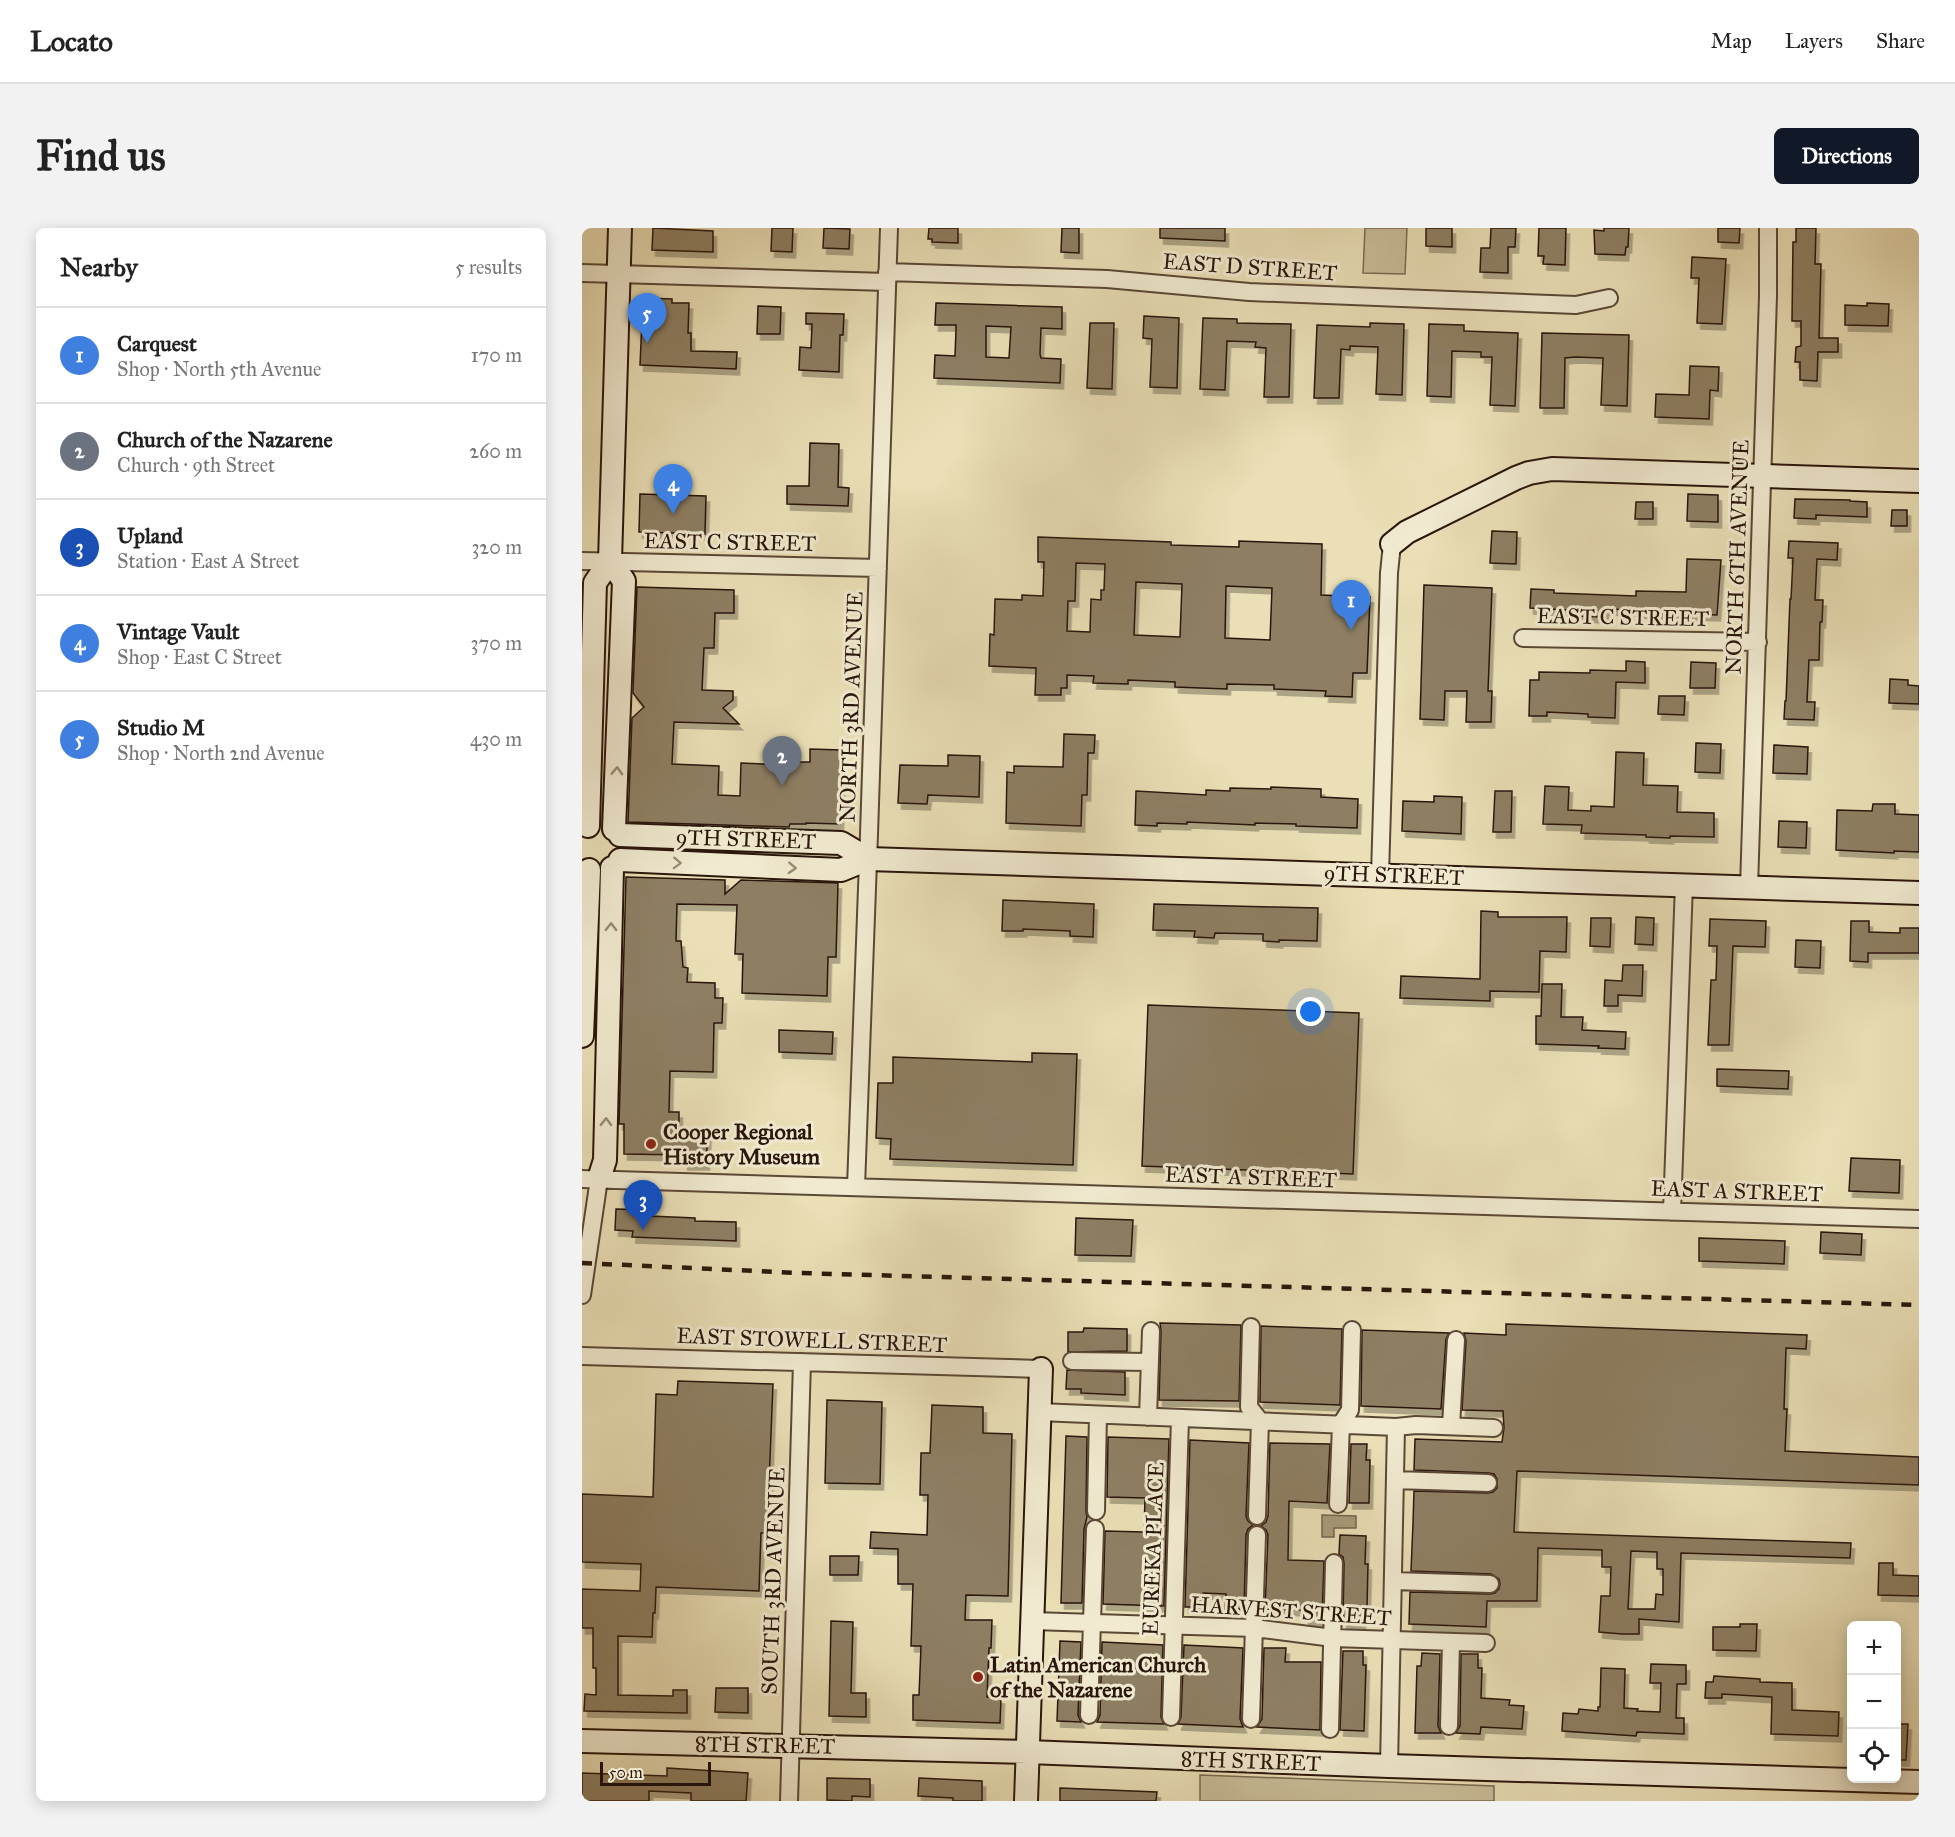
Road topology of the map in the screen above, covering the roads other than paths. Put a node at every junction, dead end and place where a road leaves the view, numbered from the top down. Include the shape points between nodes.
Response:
1 (620, 228) edge
2 (888, 228) edge
3 (1768, 228) edge
4 (582, 273) edge
5 (619, 274) junction
6 (887, 277) junction
7 (1609, 298) dead end
8 (1761, 475) junction
9 (1919, 481) edge
10 (1392, 544) joint
11 (582, 561) edge
12 (610, 561) junction
13 (878, 568) junction
14 (1523, 638) dead end
15 (1758, 642) junction
16 (585, 829) edge
17 (617, 832) junction
18 (868, 859) junction
19 (616, 864) junction
20 (586, 868) edge
21 (1380, 875) junction
22 (1684, 884) junction
23 (1749, 887) junction
24 (1919, 893) edge
25 (582, 1036) edge
26 (590, 1179) edge
27 (856, 1187) junction
28 (1672, 1212) junction
29 (1919, 1219) edge
30 (582, 1295) edge
31 (1251, 1327) dead end
32 (1151, 1330) dead end
33 (1352, 1330) dead end
34 (1456, 1340) dead end
35 (582, 1356) edge
36 (1072, 1361) dead end
37 (802, 1362) junction
38 (1150, 1362) junction
39 (1041, 1369) joint
40 (1039, 1412) junction
41 (1098, 1415) junction
42 (1148, 1417) junction
43 (1180, 1418) junction
44 (1260, 1421) junction
45 (1341, 1424) junction
46 (1396, 1426) junction
47 (1451, 1426) junction
48 (1494, 1428) dead end
49 (1395, 1480) junction
50 (1488, 1484) dead end
51 (1338, 1504) dead end
52 (1096, 1511) dead end
53 (1257, 1516) dead end
54 (1095, 1529) dead end
55 (1257, 1535) dead end
56 (1334, 1563) dead end
57 (1393, 1581) junction
58 (1490, 1584) dead end
59 (1032, 1621) junction
60 (1093, 1623) junction
61 (1173, 1626) junction
62 (1254, 1628) junction
63 (1333, 1638) junction
64 (1392, 1640) junction
65 (1451, 1642) junction
66 (1486, 1643) dead end
67 (1089, 1716) dead end
68 (1171, 1717) dead end
69 (1251, 1719) dead end
70 (1449, 1726) dead end
71 (1330, 1729) dead end
72 (582, 1741) edge
73 (791, 1745) junction
74 (1028, 1752) junction
75 (1389, 1766) junction
76 (1919, 1782) edge
77 (789, 1801) edge
78 (1026, 1801) edge

1 - 5 street
2 - 6 street, NORTH 3RD AVENUE
3 - 8 street, NORTH 6TH AVENUE
4 - 5 street, EAST D STREET
5 - 6 street, EAST D STREET
5 - 12 street
6 - 7 street, EAST D STREET via 1107,279 1249,292 1576,305
6 - 13 street, NORTH 3RD AVENUE
8 - 9 street
8 - 10 street via 1540,470 1407,532
8 - 15 street, NORTH 6TH AVENUE
10 - 21 street
11 - 12 street, EAST C STREET
12 - 13 street, EAST C STREET
12 - 16 street via 595,583
17 -> 12 street via 624,581
13 - 18 street, NORTH 3RD AVENUE
14 - 15 street, EAST C STREET
15 - 23 street, NORTH 6TH AVENUE
16 - 17 street, 9TH STREET via 600,824
17 - 18 street, 9TH STREET via 841,843
17 - 19 street via 624,849
19 -> 18 street, 9TH STREET via 841,870
18 - 21 street, 9TH STREET
18 - 27 street, NORTH 3RD AVENUE
19 - 20 street, 9TH STREET via 601,872
26 -> 19 street via 605,1160
20 - 25 street
21 - 22 street, 9TH STREET
22 - 23 street, 9TH STREET
22 - 28 street
23 - 24 street, 9TH STREET
26 - 27 street, EAST A STREET
26 - 30 street
27 - 28 street, EAST A STREET
28 - 29 street, EAST A STREET
31 - 44 street via 1249,1407
32 - 38 street
33 - 45 street via 1350,1410
34 - 47 street
35 - 37 street, EAST STOWELL STREET
36 - 38 street
37 - 39 street, EAST STOWELL STREET
37 - 73 street, SOUTH 3RD AVENUE
38 - 42 street
39 - 40 street
40 - 41 street
40 - 59 street
41 - 42 street
41 - 52 street
42 - 43 street
43 - 44 street
43 - 61 street, EUREKA PLACE
44 - 45 street
44 - 53 street
45 - 46 street
45 - 51 street
46 - 47 street
46 - 49 street
47 - 48 street
49 - 50 street
49 - 57 street
54 - 60 street
55 - 62 street
56 - 63 street
57 - 58 street
57 - 64 street
59 - 60 street, HARVEST STREET
59 - 74 street
60 - 61 street, HARVEST STREET
60 - 67 street
61 - 62 street, HARVEST STREET
61 - 68 street, EUREKA PLACE
62 - 63 street, HARVEST STREET
62 - 69 street
63 - 64 street, HARVEST STREET
63 - 71 street
64 - 65 street, HARVEST STREET
64 - 75 street
65 - 66 street, HARVEST STREET
65 - 70 street
72 - 73 street, 8TH STREET
73 - 74 street, 8TH STREET
73 - 77 street, SOUTH 3RD AVENUE
74 - 75 street, 8TH STREET
74 - 78 street
75 - 76 street, 8TH STREET

